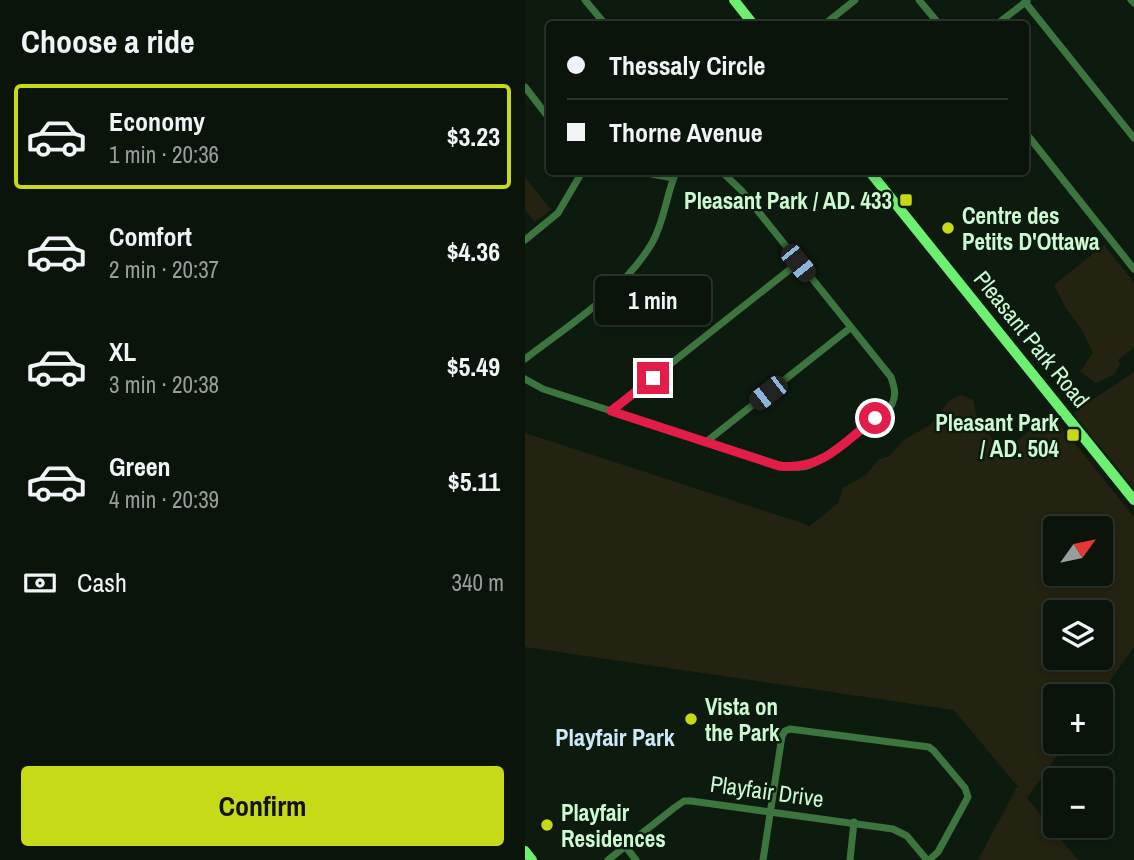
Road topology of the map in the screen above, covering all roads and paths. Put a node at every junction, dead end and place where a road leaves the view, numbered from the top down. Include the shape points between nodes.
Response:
1 (585, 0) edge
2 (734, 0) edge
3 (855, 0) edge
4 (919, 0) edge
5 (1027, 1) edge
6 (602, 21) edge
7 (751, 21) edge
8 (829, 21) edge
9 (936, 21) edge
10 (1001, 21) edge
11 (525, 87) edge
12 (546, 114) edge
13 (1029, 137) edge
14 (1134, 138) edge
15 (580, 175) edge
16 (675, 175) edge
17 (725, 175) edge
18 (872, 175) edge
19 (525, 240) edge
20 (798, 263) junction
21 (1134, 269) edge
22 (850, 328) junction
23 (525, 359) edge
24 (525, 379) edge
25 (611, 411) junction
26 (706, 442) junction
27 (1134, 500) edge
28 (771, 811) junction
29 (854, 822) junction
30 (625, 846) junction
31 (525, 851) edge
32 (532, 860) edge
33 (608, 860) edge
34 (636, 860) edge
35 (763, 860) edge
36 (850, 860) edge
37 (928, 860) edge

1 - 6 street
2 - 7 street
3 - 8 street
4 - 9 street
5 - 10 street
5 - 14 street
11 - 12 street
13 - 21 street
15 - 19 street via 558,213
16 - 23 street via 663,219 638,264
17 - 20 street
18 - 27 street, Pleasant Park Road
20 - 22 street
20 - 25 street
22 - 26 street
22 - 26 street via 891,377 895,391 891,406 810,465 779,466
24 - 25 street
25 - 26 street
28 - 29 street, Playfair Drive
28 - 30 street, Playfair Drive via 691,800
28 - 35 street
28 - 37 street via 785,731 929,747 968,797 938,852
29 - 36 street
29 - 37 street, Playfair Drive via 907,836
30 - 33 street, Playfair Drive
30 - 34 street
31 - 32 street

